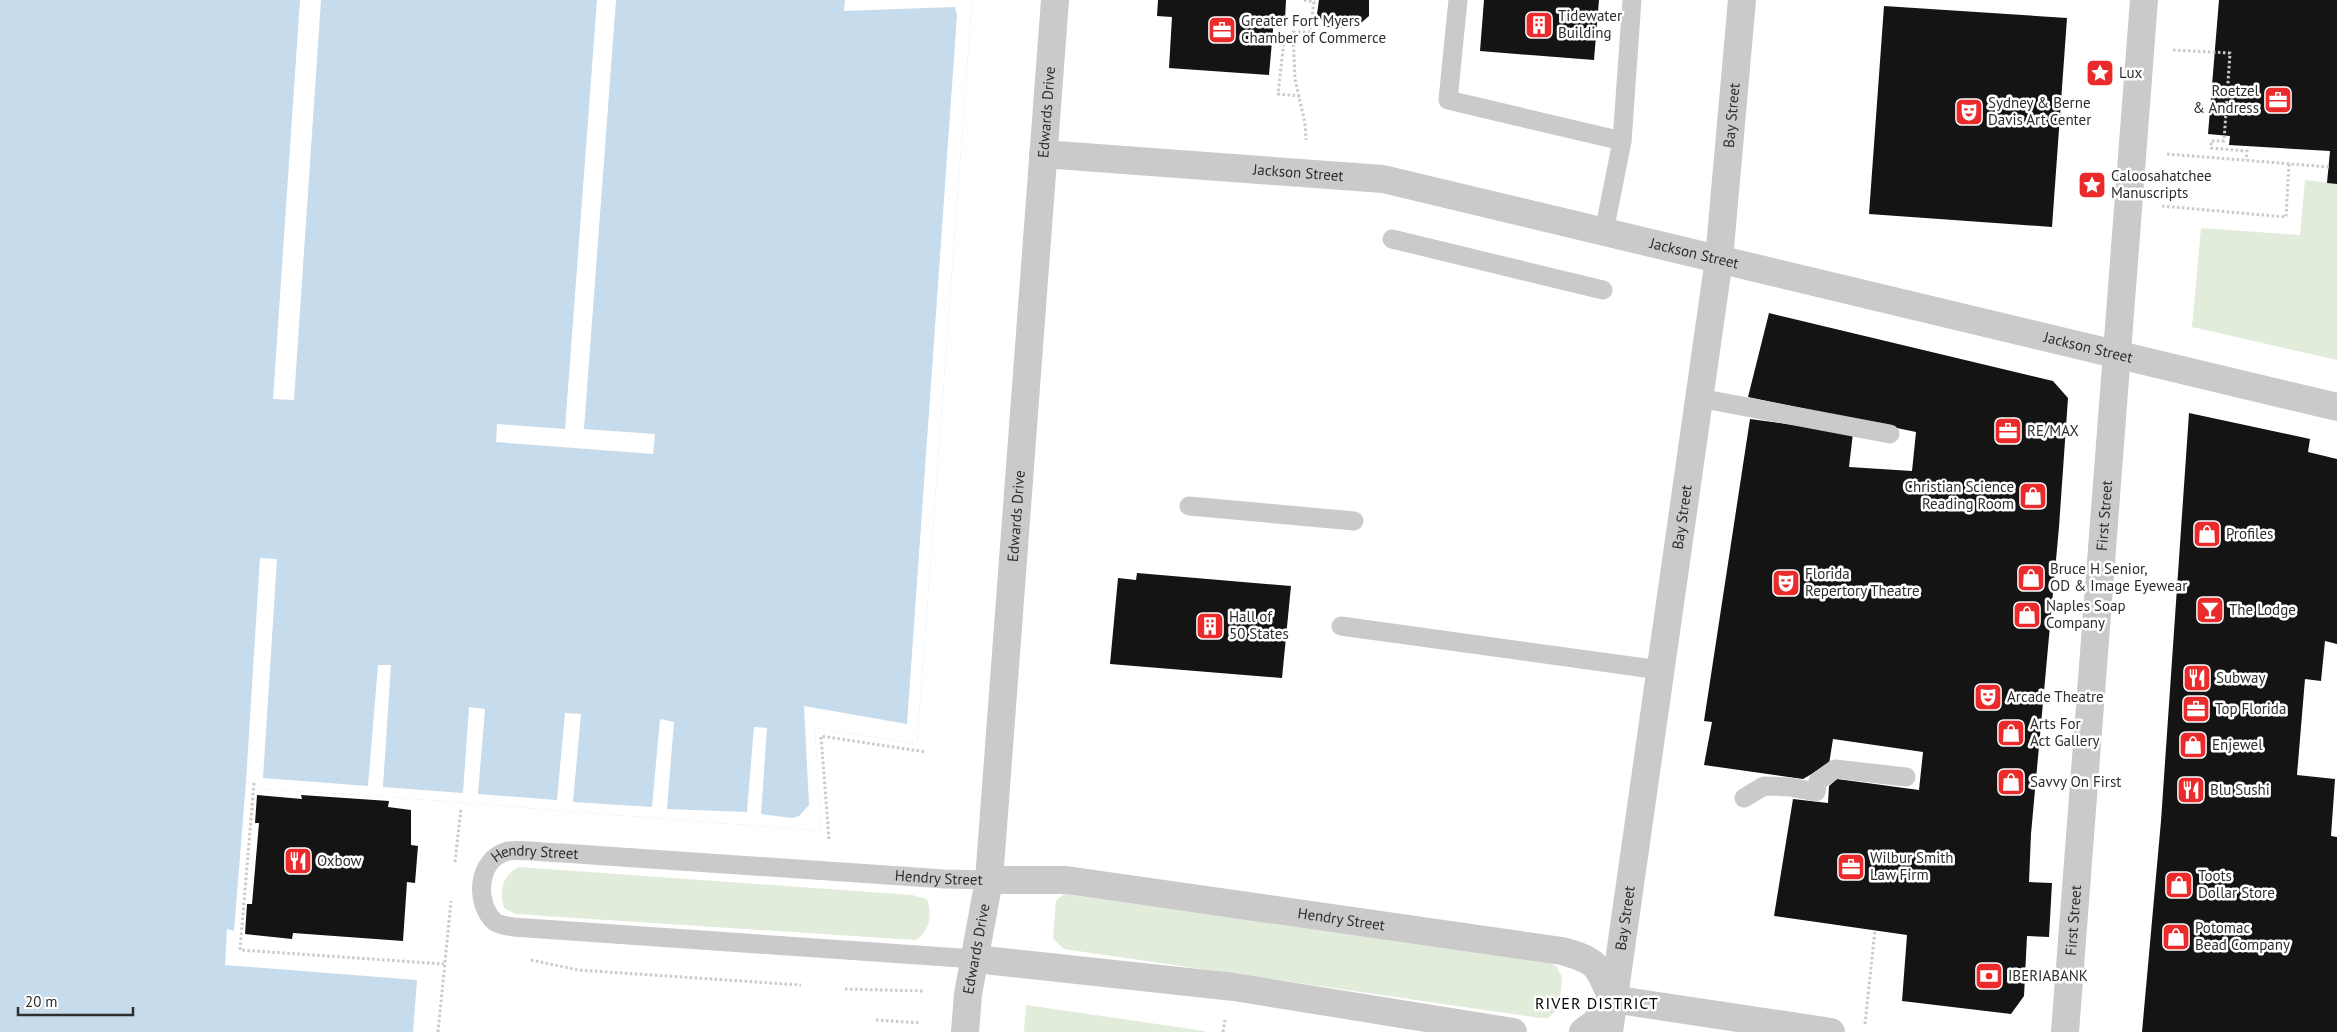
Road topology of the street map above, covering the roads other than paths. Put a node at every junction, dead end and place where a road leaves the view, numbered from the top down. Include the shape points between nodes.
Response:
1 (1055, 0) edge
2 (1458, 0) edge
3 (1632, 0) edge
4 (1742, 0) edge
5 (2144, 0) edge
6 (1622, 142) junction
7 (1043, 154) junction
8 (1604, 232) junction
9 (1392, 239) dead end
10 (1719, 259) junction
11 (1603, 290) dead end
12 (2117, 353) junction
13 (1700, 398) junction
14 (2337, 407) edge
15 (1890, 434) dead end
16 (1189, 506) dead end
17 (1354, 521) dead end
18 (1341, 626) dead end
19 (1660, 670) junction
20 (1906, 777) dead end
21 (1744, 798) dead end
22 (989, 880) junction
23 (975, 959) junction
24 (1612, 999) junction
25 (965, 1032) edge
26 (1513, 1032) edge
27 (1582, 1032) edge
28 (1609, 1032) edge
29 (1831, 1032) edge
30 (2065, 1032) edge

1 - 7 street, Edwards Drive
2 - 6 lane via 1448,100
3 - 6 lane
4 - 10 street, Bay Street
5 - 12 street, First Street
6 - 8 lane
7 - 8 street, Jackson Street via 1383,179
7 - 22 street, Edwards Drive
8 - 10 street, Jackson Street
9 - 11 lane
10 - 12 street, Jackson Street
10 - 13 street, Bay Street
12 - 14 street, Jackson Street
12 - 30 street, First Street
13 - 15 lane
13 - 19 street, Bay Street
16 - 17 lane
18 - 19 lane
19 - 24 street, Bay Street
20 - 21 lane via 1834,769 1818,781 1816,792 1764,786
22 - 23 street, Edwards Drive
22 - 23 lane, Hendry Street via 508,852 487,867 481,893 484,907 496,923 513,927
22 - 24 street, Hendry Street via 1066,880 1562,951 1585,957 1598,967
23 - 25 street, Edwards Drive
23 - 26 street, Hendry Street via 1234,986
24 - 27 street via 1595,1024
24 - 28 street, Bay Street
24 - 29 street

